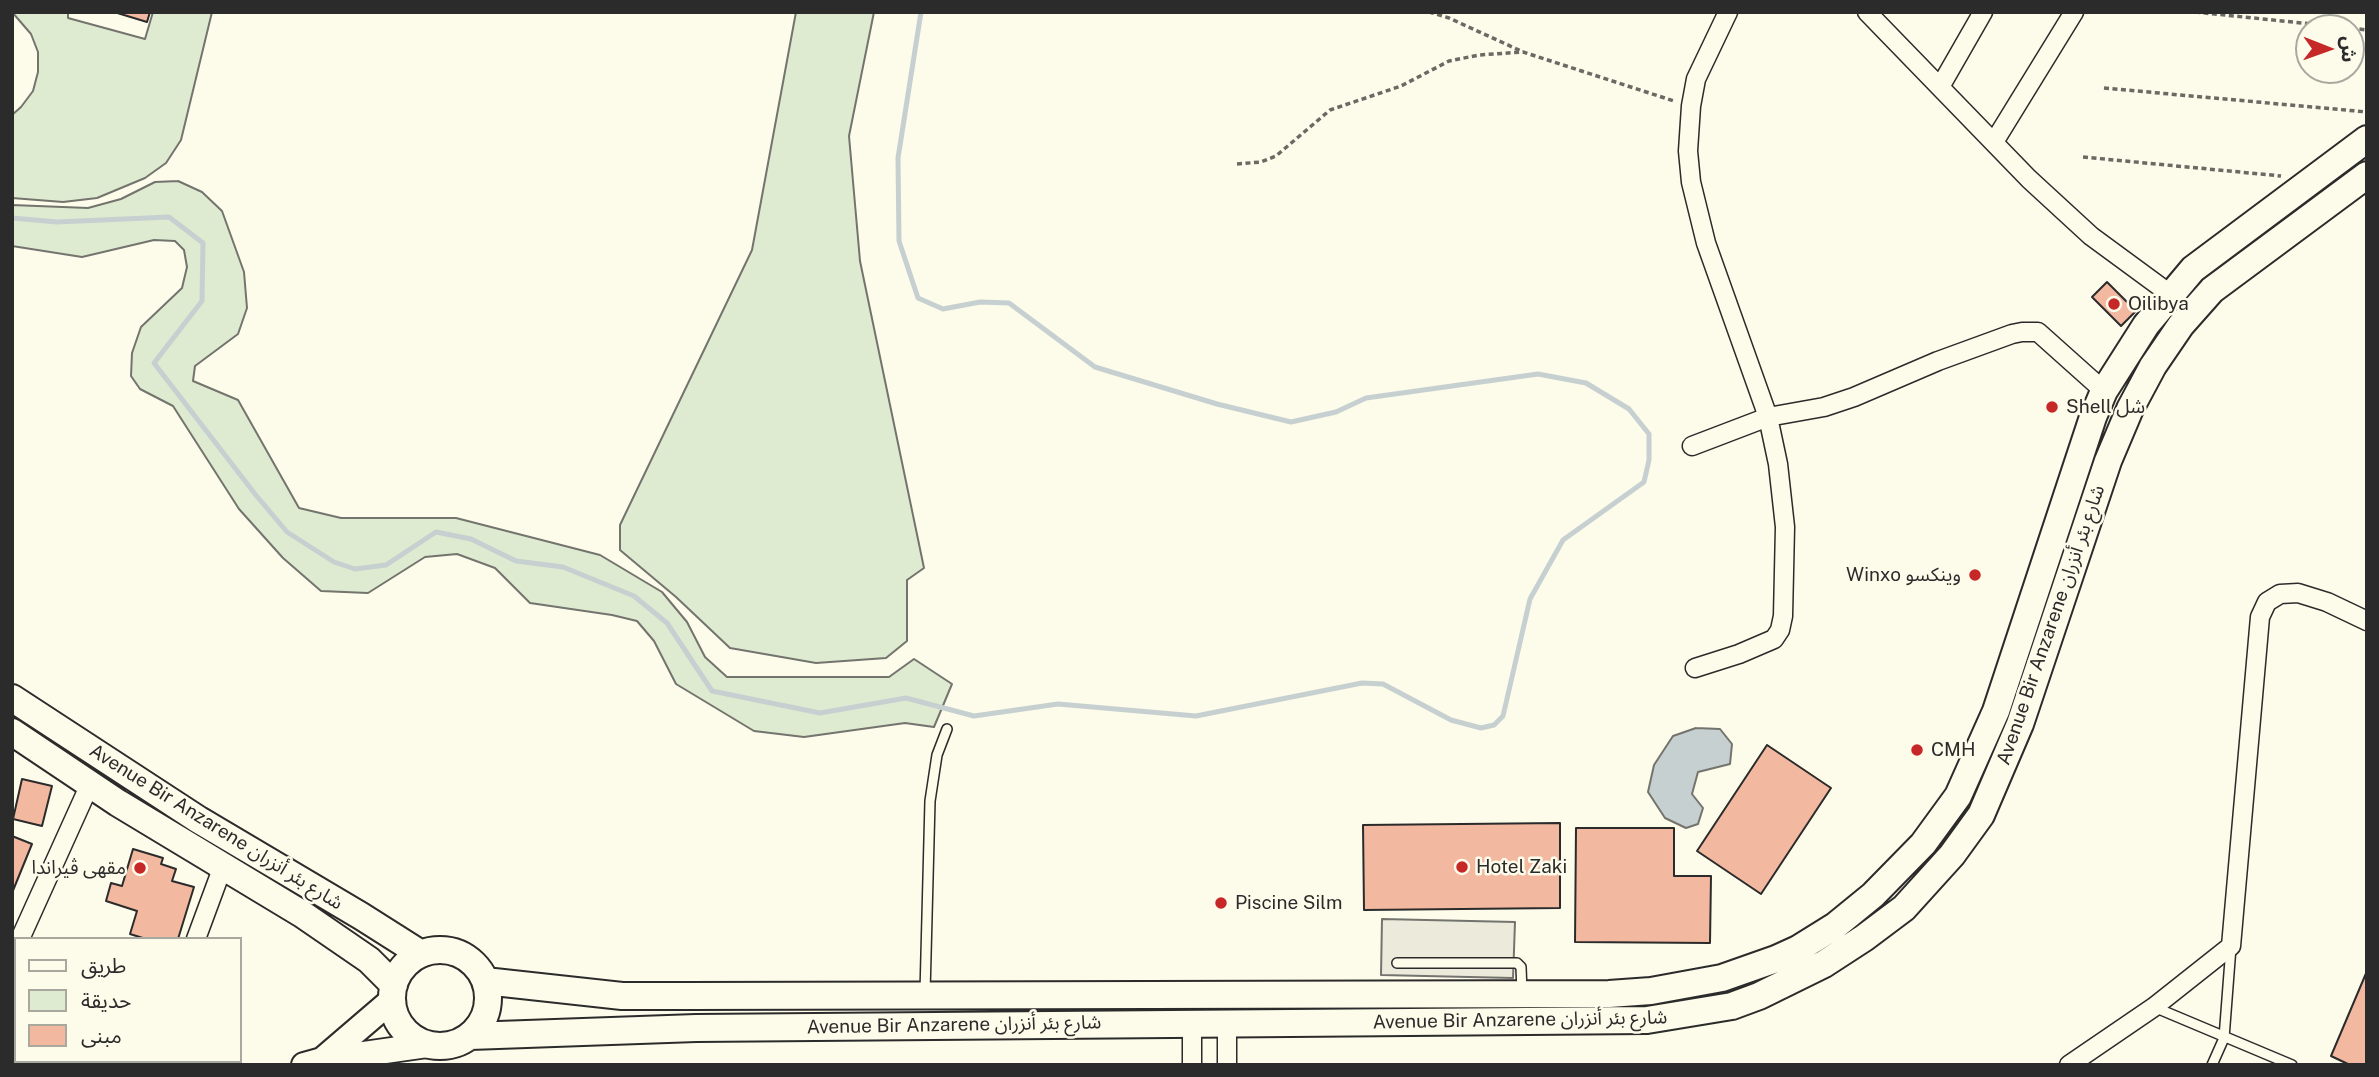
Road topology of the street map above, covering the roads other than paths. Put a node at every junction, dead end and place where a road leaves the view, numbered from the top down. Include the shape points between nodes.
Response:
1 (1728, 12) edge
2 (1867, 12) edge
3 (1983, 12) edge
4 (2074, 12) edge
5 (1940, 87) junction
6 (2367, 139) edge
7 (1994, 142) junction
8 (2367, 175) edge
9 (2170, 294) junction
10 (2104, 391) junction
11 (1768, 417) junction
12 (1692, 446) dead end
13 (2367, 621) edge
14 (1695, 668) dead end
15 (12, 698) edge
16 (947, 729) dead end
17 (12, 732) edge
18 (90, 784) junction
19 (223, 866) junction
20 (17, 937) edge
21 (197, 937) edge
22 (2231, 946) junction
23 (421, 954) junction
24 (1397, 963) dead end
25 (485, 981) junction
26 (393, 993) junction
27 (925, 995) junction
28 (1193, 995) junction
29 (1228, 995) junction
30 (1522, 995) junction
31 (2154, 1007) junction
32 (1192, 1024) junction
33 (1227, 1024) junction
34 (470, 1036) junction
35 (2224, 1038) junction
36 (427, 1045) junction
37 (313, 1062) edge
38 (1192, 1065) edge
39 (1227, 1065) edge
40 (2069, 1065) edge
41 (2212, 1065) edge
42 (2292, 1065) edge

1 - 11 street via 1696,79 1691,106 1691,182 1706,243
2 - 5 street
3 - 5 street
4 - 7 street
5 - 7 street
6 - 9 main road, Avenue Bir Anzarene شارع بئر أنزران via 2193,269
7 - 9 street via 2091,236
8 - 33 main road, Avenue Bir Anzarene شارع بئر أنزران via 2213,290 2153,366 2108,461 2020,724 1981,815 1929,882 1864,938 1759,996 1732,1006 1647,1020
9 - 10 main road, Avenue Bir Anzarene شارع بئر أنزران
10 - 11 street via 2032,331 1938,361 1844,400
10 - 30 main road, Avenue Bir Anzarene شارع بئر أنزران via 1976,759 1951,806 1895,875 1835,926 1798,949 1722,978 1651,991
11 - 12 street
11 - 14 street via 1785,527 1780,630 1765,644
13 - 22 street via 2298,593 2280,594 2267,602 2260,617
15 - 23 main road, Avenue Bir Anzarene شارع بئر أنزران via 199,820
16 - 27 lane via 937,755 930,801
17 - 18 main road, Avenue Bir Anzarene شارع بئر أنزران
18 - 19 main road, Avenue Bir Anzarene شارع بئر أنزران
18 - 20 street
19 - 21 street
19 - 26 main road, Avenue Bir Anzarene شارع بئر أنزران via 369,960
22 - 31 street
22 - 35 lane
23 - 25 main road via 458,954 470,961
23 - 26 main road via 404,967
24 - 30 lane via 1519,964
25 - 27 main road, Avenue Bir Anzarene شارع بئر أنزران via 622,996
25 - 34 main road via 484,1017
26 - 36 main road via 402,1028
26 - 37 main road
27 - 28 main road, Avenue Bir Anzarene شارع بئر أنزران
28 - 29 main road, Avenue Bir Anzarene شارع بئر أنزران
28 - 32 main road
29 - 30 main road, Avenue Bir Anzarene شارع بئر أنزران
29 - 33 main road
31 - 35 lane
31 - 40 street
32 - 33 main road, Avenue Bir Anzarene شارع بئر أنزران
32 - 34 main road, Avenue Bir Anzarene شارع بئر أنزران via 696,1028
32 - 38 street
33 - 39 street
34 - 36 main road via 449,1046
35 - 41 lane
35 - 42 lane
36 - 37 main road

